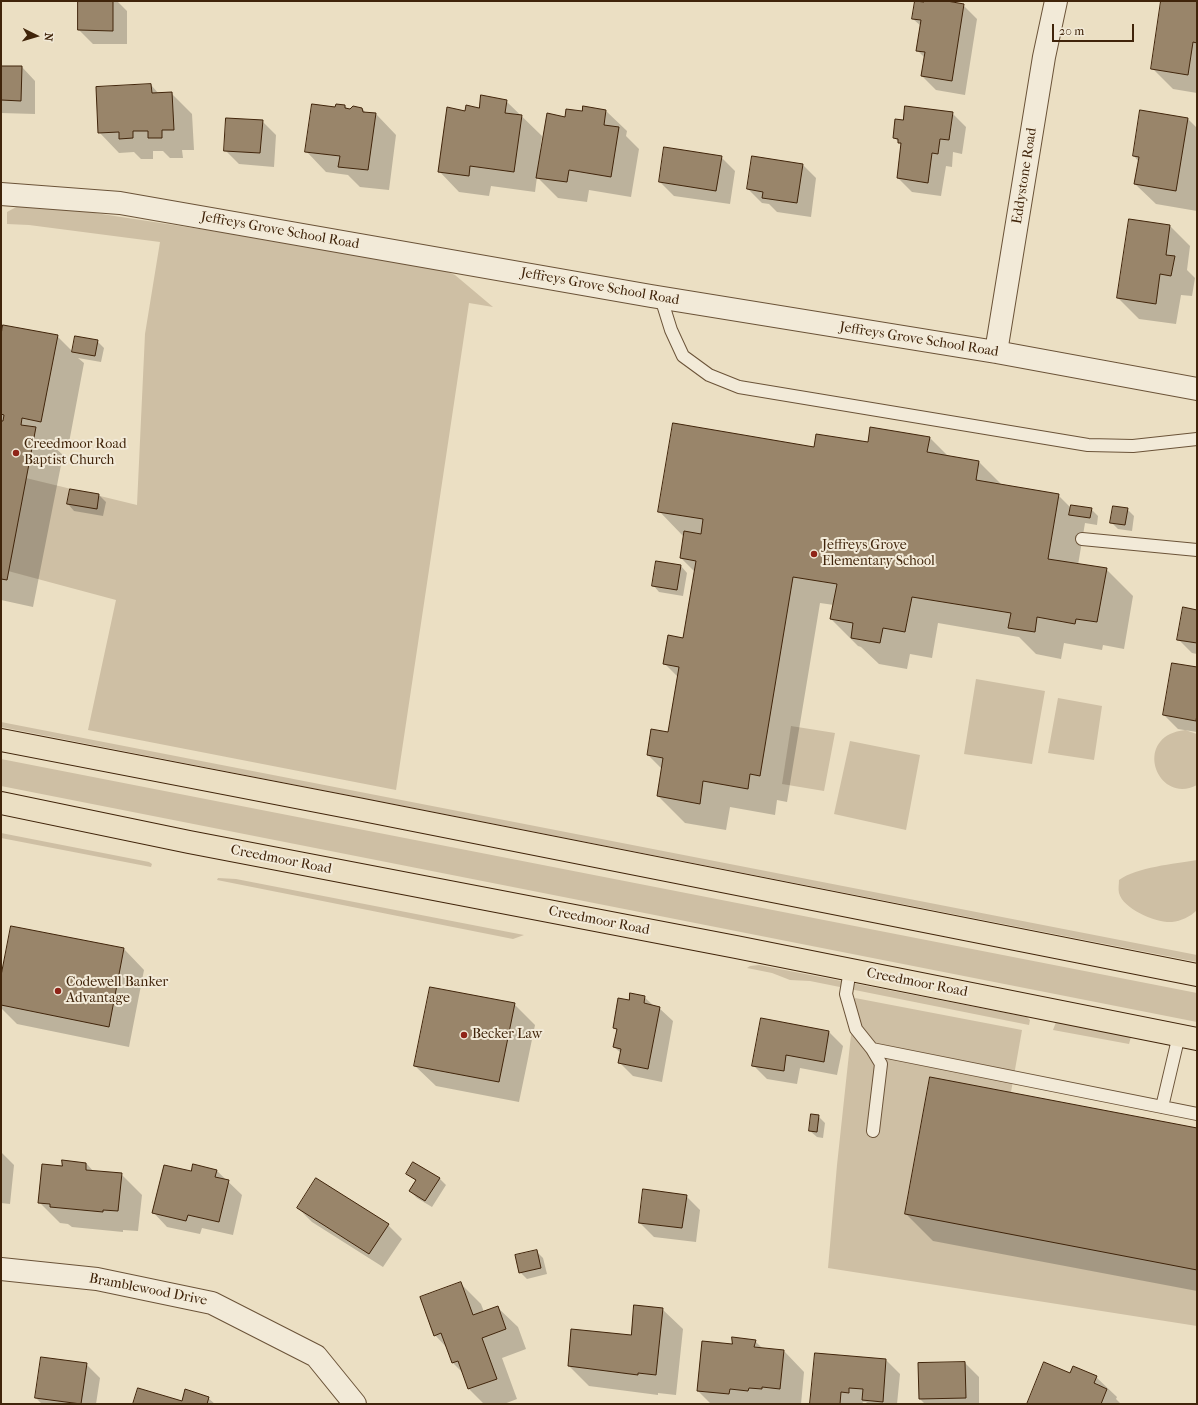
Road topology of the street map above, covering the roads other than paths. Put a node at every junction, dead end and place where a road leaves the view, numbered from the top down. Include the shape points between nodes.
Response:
1 (1056, 1) edge
2 (1, 194) edge
3 (661, 298) junction
4 (996, 352) junction
5 (1197, 389) edge
6 (1197, 439) edge
7 (1082, 539) dead end
8 (1197, 550) edge
9 (1, 740) edge
10 (1, 804) edge
11 (850, 970) junction
12 (1197, 975) edge
13 (1188, 1037) edge
14 (872, 1049) junction
15 (1162, 1107) junction
16 (1197, 1114) edge
17 (873, 1131) dead end
18 (1, 1269) edge
19 (355, 1404) edge

1 - 4 street, Eddystone Road via 1044,57
2 - 3 street, Jeffreys Grove School Road via 120,203
3 - 4 street, Jeffreys Grove School Road
3 - 6 lane via 683,356 709,375 739,387 1088,445 1133,446
4 - 5 street, Jeffreys Grove School Road
7 - 8 lane
9 - 12 main road
10 - 11 main road, Creedmoor Road
11 - 13 main road, Creedmoor Road
11 - 14 lane via 846,994 856,1029
13 - 15 lane
14 - 15 lane
14 - 17 lane via 881,1064
15 - 16 lane
18 - 19 street, Bramblewood Drive via 97,1279 212,1303 316,1356

